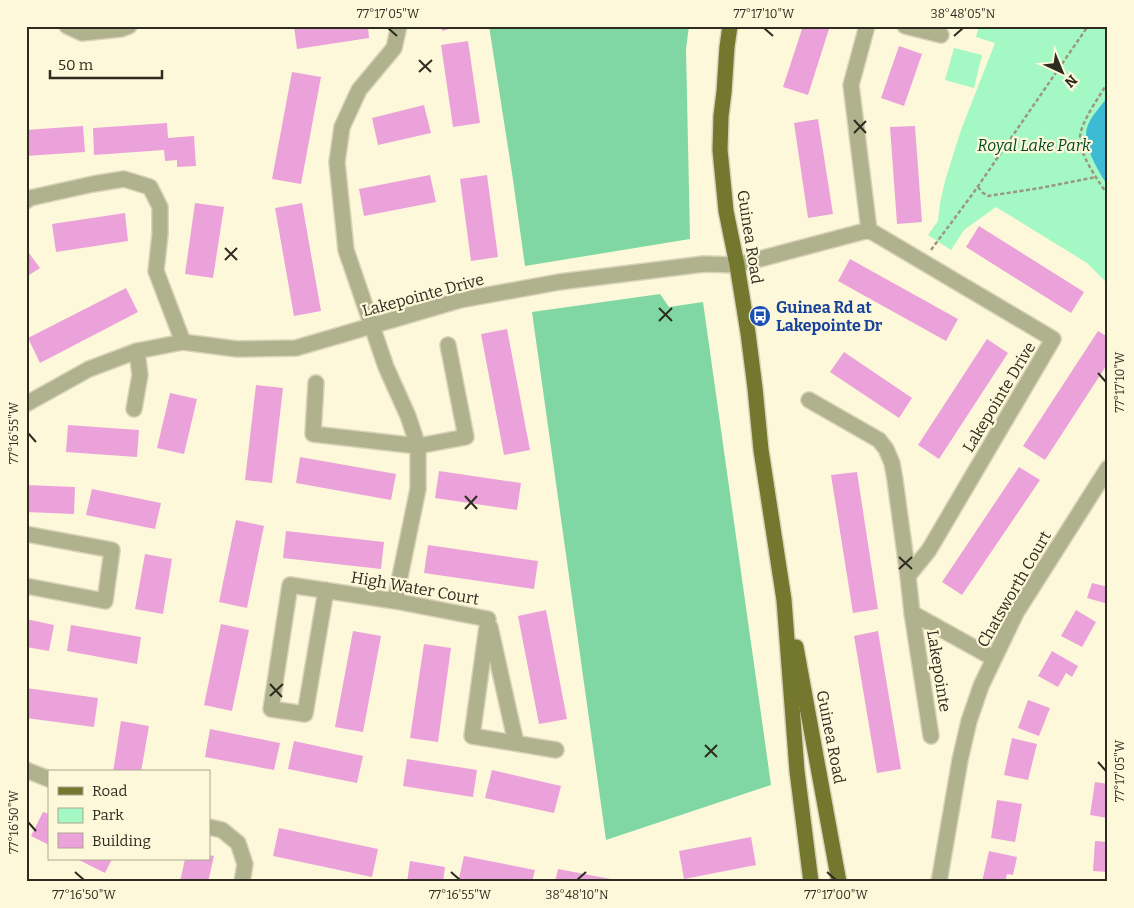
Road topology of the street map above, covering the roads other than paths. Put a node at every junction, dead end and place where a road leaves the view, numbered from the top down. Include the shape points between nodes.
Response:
1 (67, 26) edge
2 (129, 26) edge
3 (399, 26) edge
4 (730, 26) edge
5 (867, 26) edge
6 (905, 26) edge
7 (941, 35) dead end
8 (28, 198) edge
9 (869, 230) junction
10 (737, 265) junction
11 (371, 327) junction
12 (183, 342) junction
13 (448, 345) dead end
14 (138, 351) junction
15 (316, 383) dead end
16 (809, 400) dead end
17 (26, 404) edge
18 (134, 410) dead end
19 (418, 446) junction
20 (1108, 468) edge
21 (26, 534) edge
22 (908, 576) junction
23 (26, 586) edge
24 (326, 590) junction
25 (784, 600) junction
26 (395, 601) junction
27 (912, 613) junction
28 (488, 619) junction
29 (993, 658) junction
30 (931, 736) dead end
31 (516, 743) junction
32 (556, 750) dead end
33 (26, 770) edge
34 (48, 780) edge
35 (216, 829) edge
36 (245, 881) edge
37 (811, 882) edge
38 (839, 882) edge
39 (939, 882) edge

1 - 2 street via 82,33 121,30
3 - 11 street via 394,48 359,90 342,127 337,162 346,250
4 - 10 main road, Guinea Road via 720,150 726,211
5 - 9 street via 852,85
6 - 7 street
8 - 12 street via 124,180 150,187 160,207 156,271
9 - 10 street, Lakepointe Drive
9 - 22 street, Lakepointe Drive via 1054,339 929,550
10 - 11 street, Lakepointe Drive via 704,264 476,296
10 - 25 main road, Guinea Road
11 - 12 street, Lakepointe Drive via 296,348 237,349
11 - 19 street
12 - 14 street, Lakepointe Drive
13 - 19 street via 466,437
14 - 17 street, Lakepointe Drive via 89,369
14 - 18 street via 140,375
15 - 19 street via 313,434
16 - 22 street via 878,440 886,449 895,480
19 - 26 street via 418,489
20 - 29 street, Chatsworth Court via 1016,612
21 - 23 street via 112,550 105,601
22 - 27 street
24 - 24 street, High Water Court via 290,585 271,709 305,714
24 - 26 street, High Water Court
25 - 37 main road, Guinea Road via 797,770
25 - 38 main road, Guinea Road via 798,655
26 - 28 street, High Water Court
27 - 29 street
27 - 30 street, Lakepointe
28 - 31 street
28 - 31 street, High Water Court via 472,736
29 - 39 street, Chatsworth Court via 969,721
31 - 32 street, High Water Court
33 - 34 street
35 - 36 street via 238,843 245,864

